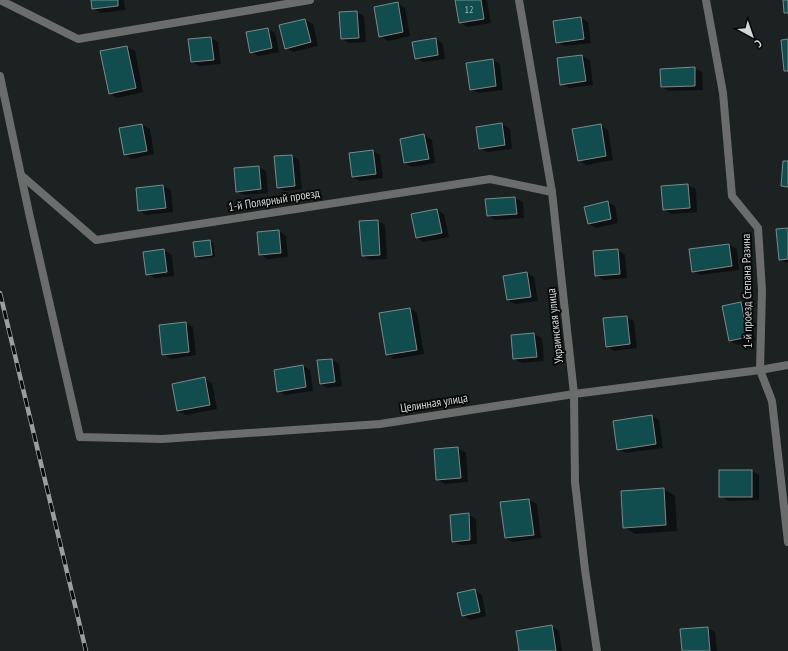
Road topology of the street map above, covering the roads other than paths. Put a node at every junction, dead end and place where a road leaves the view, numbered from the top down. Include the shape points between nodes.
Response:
1 (0, 0) edge
2 (310, 0) edge
3 (519, 0) edge
4 (706, 0) edge
5 (0, 76) edge
6 (21, 175) junction
7 (552, 192) junction
8 (788, 365) edge
9 (760, 370) junction
10 (574, 394) junction
11 (788, 542) edge
12 (597, 651) edge

1 - 2 street via 78,39
3 - 7 street, Украинская улица
4 - 9 street, 1-й проезд Степана Разина via 723,93 732,196 758,228 762,290
5 - 6 street
6 - 7 street, 1-й Полярный проезд via 96,240 490,179
6 - 10 street, Целинная улица via 80,436 162,439 380,424
7 - 10 street, Украинская улица
8 - 9 street, Целинная улица
9 - 10 street, Целинная улица
9 - 11 street, 1-й проезд Степана Разина via 772,401
10 - 12 street, Украинская улица via 575,482

